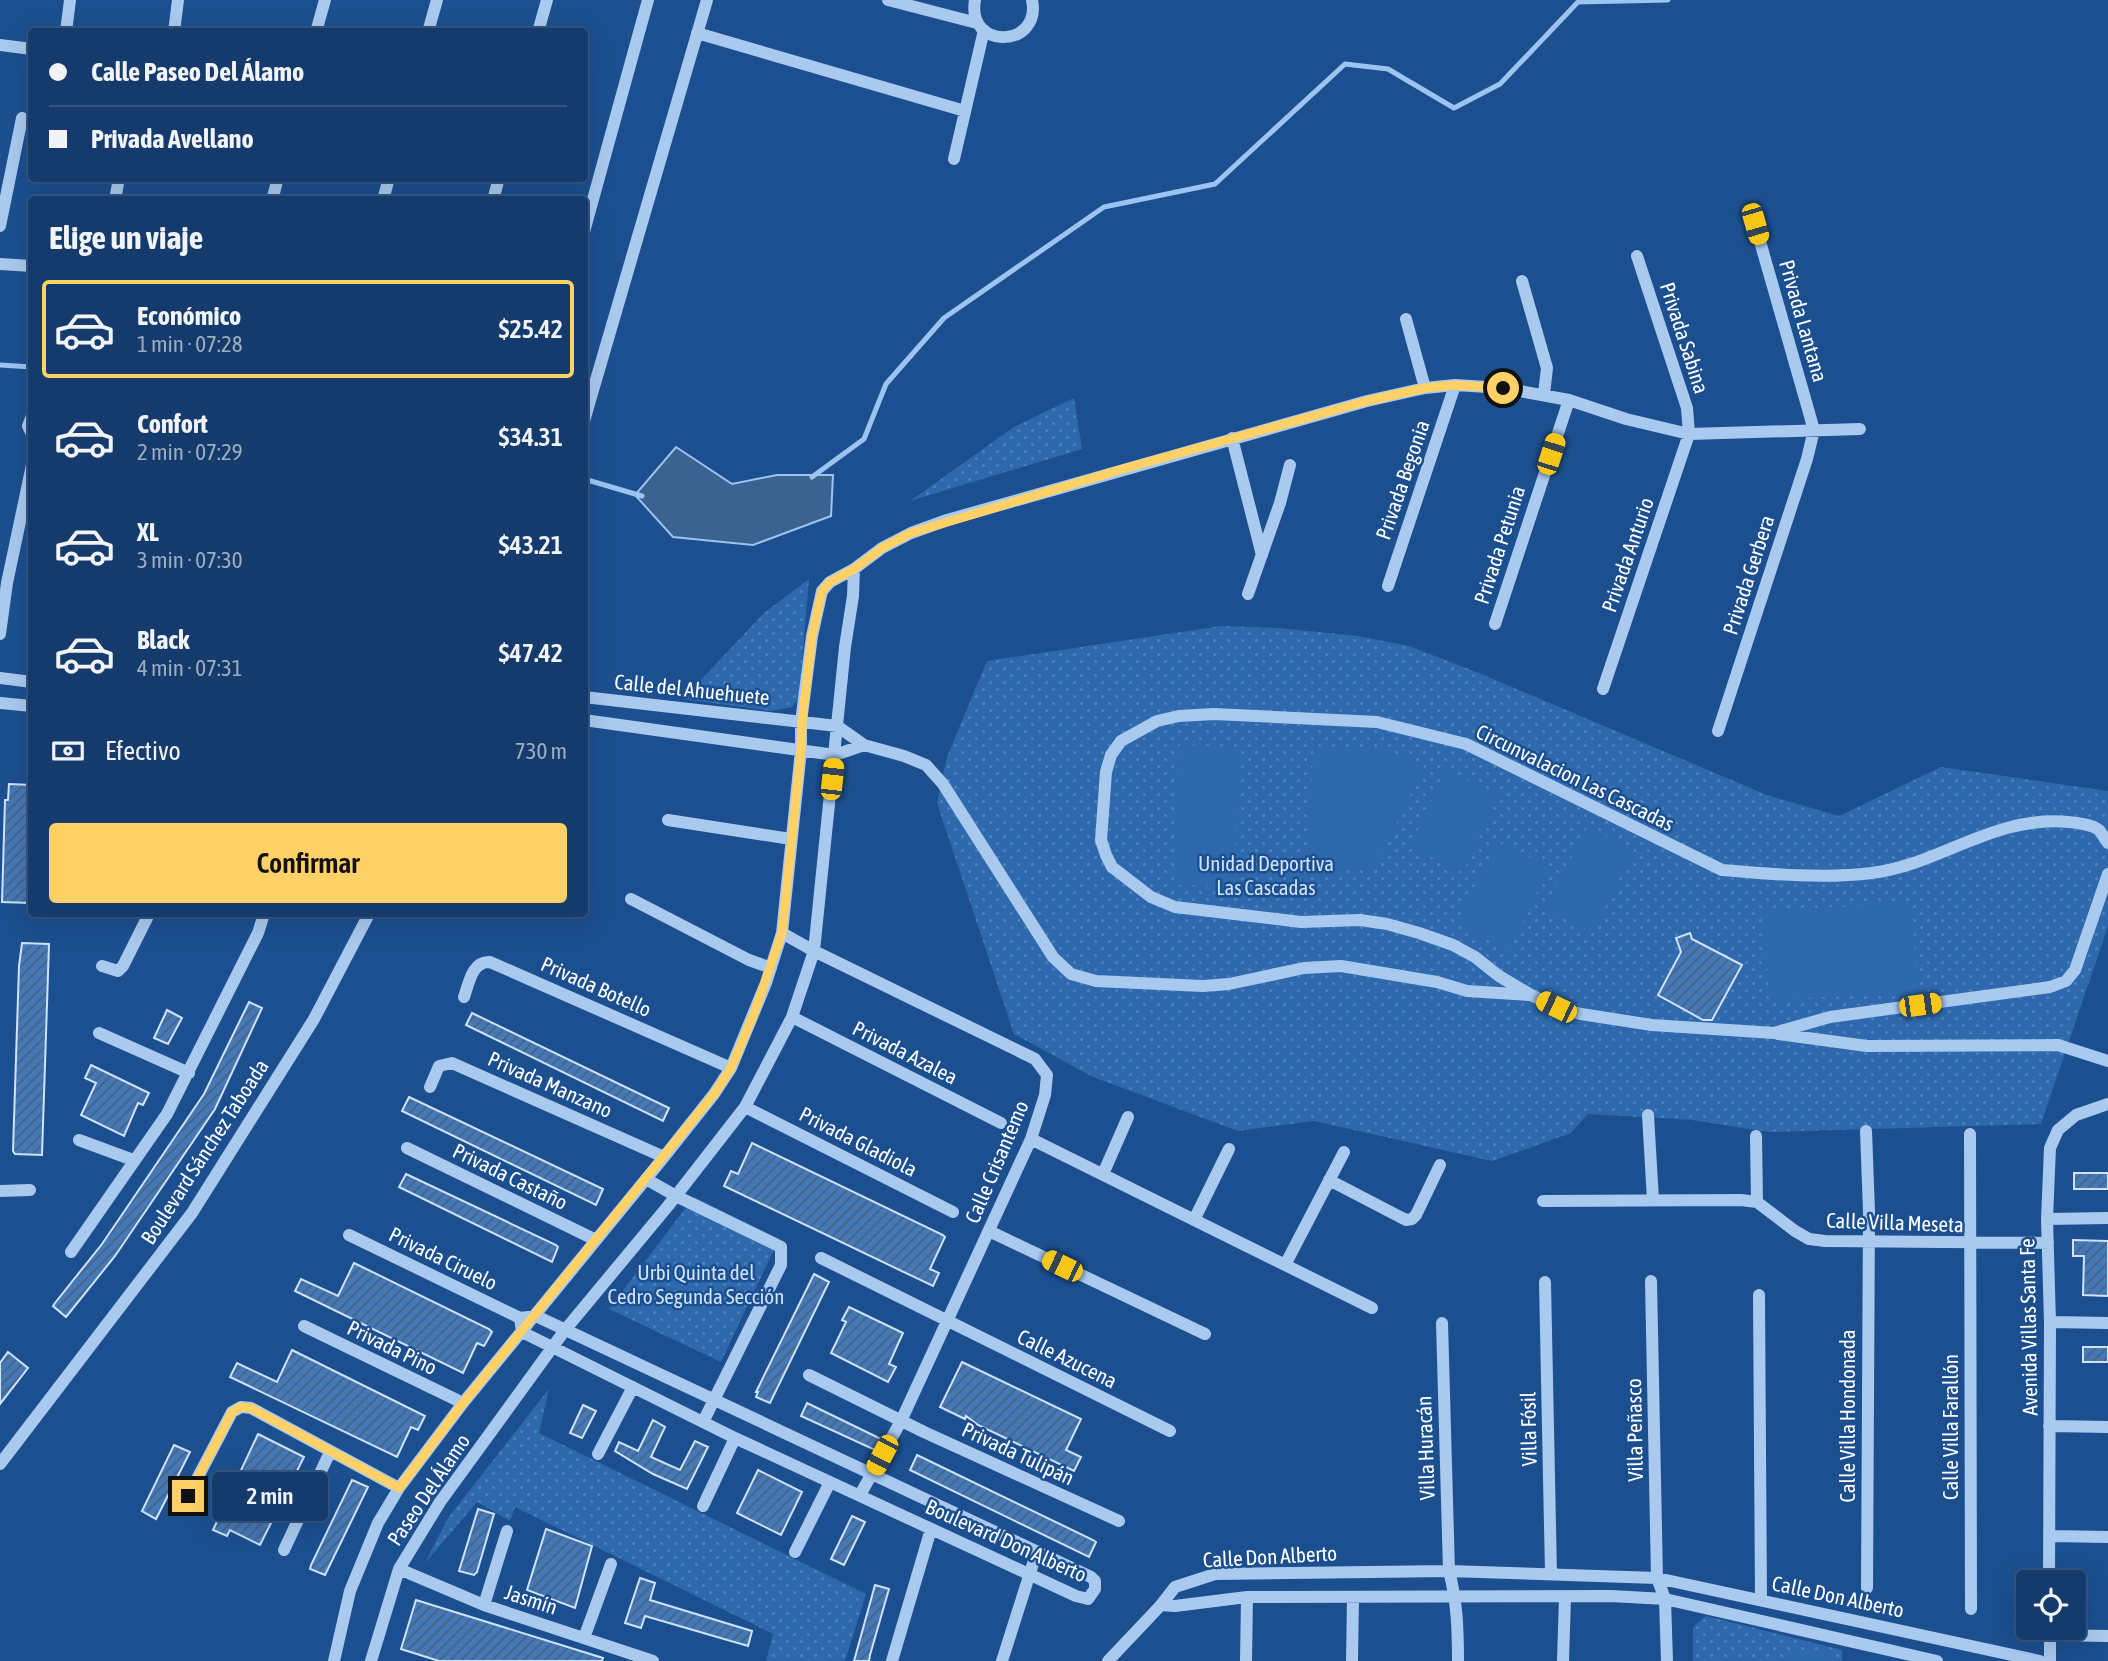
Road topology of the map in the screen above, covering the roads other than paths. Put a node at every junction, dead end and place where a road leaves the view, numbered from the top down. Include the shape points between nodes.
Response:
1 (69, 0) edge
2 (178, 0) edge
3 (325, 0) edge
4 (437, 0) edge
5 (547, 0) edge
6 (648, 0) edge
7 (707, 0) edge
8 (888, 0) edge
9 (975, 0) edge
10 (1032, 0) edge
11 (981, 26) junction
12 (66, 28) edge
13 (174, 28) edge
14 (318, 28) edge
15 (429, 28) edge
16 (539, 28) edge
17 (697, 33) junction
18 (0, 45) edge
19 (28, 48) edge
20 (965, 111) junction
21 (22, 118) dead end
22 (954, 159) dead end
23 (588, 218) edge
24 (1755, 224) dead end
25 (0, 226) edge
26 (1637, 256) dead end
27 (0, 264) edge
28 (28, 266) edge
29 (1522, 281) dead end
30 (1406, 319) dead end
31 (1455, 385) junction
32 (1425, 388) junction
33 (1544, 394) junction
34 (1569, 400) junction
35 (588, 407) edge
36 (1860, 429) dead end
37 (1814, 430) junction
38 (1689, 434) junction
39 (1232, 438) junction
40 (1290, 465) dead end
41 (28, 484) edge
42 (1262, 555) junction
43 (854, 569) junction
44 (1388, 586) dead end
45 (1248, 594) dead end
46 (1495, 624) dead end
47 (0, 634) edge
48 (0, 678) edge
49 (28, 682) edge
50 (1603, 689) dead end
51 (588, 697) edge
52 (0, 703) edge
53 (28, 706) edge
54 (588, 721) edge
55 (802, 722) junction
56 (837, 726) junction
57 (1718, 731) dead end
58 (864, 745) junction
59 (801, 750) junction
60 (835, 755) junction
61 (668, 820) dead end
62 (791, 839) junction
63 (2108, 843) edge
64 (2108, 874) edge
65 (631, 899) dead end
66 (148, 917) edge
67 (263, 917) edge
68 (367, 917) edge
69 (782, 933) junction
70 (814, 951) junction
71 (102, 966) dead end
72 (771, 968) junction
73 (1531, 995) junction
74 (464, 998) dead end
75 (792, 1017) junction
76 (99, 1033) dead end
77 (1774, 1033) junction
78 (2108, 1061) edge
79 (731, 1068) junction
80 (189, 1073) junction
81 (430, 1087) dead end
82 (2108, 1104) edge
83 (745, 1107) junction
84 (1648, 1115) dead end
85 (1128, 1117) dead end
86 (1000, 1123) dead end
87 (1866, 1130) dead end
88 (1970, 1135) dead end
89 (1756, 1136) dead end
90 (1031, 1139) junction
91 (79, 1140) dead end
92 (407, 1147) dead end
93 (1229, 1149) dead end
94 (1344, 1152) dead end
95 (664, 1157) junction
96 (133, 1160) junction
97 (1440, 1165) dead end
98 (1103, 1174) junction
99 (646, 1179) junction
100 (1329, 1180) junction
101 (30, 1190) dead end
102 (0, 1191) edge
103 (676, 1196) junction
104 (1653, 1200) junction
105 (1544, 1201) dead end
106 (1757, 1202) junction
107 (953, 1212) dead end
108 (2108, 1218) edge
109 (2047, 1219) junction
110 (1194, 1220) junction
111 (989, 1231) junction
112 (349, 1235) dead end
113 (596, 1240) junction
114 (1868, 1243) junction
115 (2048, 1243) junction
116 (1970, 1244) junction
117 (71, 1252) dead end
118 (821, 1258) dead end
119 (1285, 1265) junction
120 (1545, 1282) dead end
121 (1651, 1282) dead end
122 (1759, 1295) dead end
123 (1373, 1308) dead end
124 (536, 1315) junction
125 (520, 1318) junction
126 (948, 1321) junction
127 (2050, 1322) junction
128 (1442, 1323) dead end
129 (2108, 1323) edge
130 (304, 1326) dead end
131 (565, 1330) junction
132 (522, 1332) junction
133 (1205, 1334) dead end
134 (551, 1348) junction
135 (809, 1375) dead end
136 (633, 1387) junction
137 (715, 1400) junction
138 (463, 1403) junction
139 (901, 1421) junction
140 (703, 1422) junction
141 (2049, 1426) junction
142 (2108, 1427) edge
143 (1170, 1430) dead end
144 (735, 1438) junction
145 (330, 1452) junction
146 (598, 1454) dead end
147 (0, 1464) edge
148 (873, 1473) junction
149 (830, 1482) junction
150 (399, 1488) junction
151 (860, 1495) junction
152 (188, 1496) dead end
153 (703, 1506) dead end
154 (1119, 1521) dead end
155 (931, 1529) junction
156 (507, 1531) dead end
157 (2049, 1536) junction
158 (2108, 1537) edge
159 (284, 1550) dead end
160 (1037, 1550) junction
161 (795, 1552) dead end
162 (611, 1564) dead end
163 (399, 1569) junction
164 (2049, 1570) edge
165 (1449, 1571) junction
166 (1028, 1573) junction
167 (1551, 1574) junction
168 (1657, 1578) junction
169 (1867, 1588) dead end
170 (1247, 1597) junction
171 (1353, 1597) junction
172 (1565, 1597) junction
173 (1456, 1598) junction
174 (1665, 1599) junction
175 (1762, 1600) junction
176 (484, 1605) junction
177 (1161, 1605) junction
178 (1971, 1609) dead end
179 (2086, 1634) edge
180 (2108, 1636) edge
181 (584, 1638) junction
182 (2050, 1640) edge
183 (1888, 1655) edge
184 (337, 1660) edge
185 (371, 1661) edge
186 (653, 1661) edge
187 (892, 1661) edge
188 (1002, 1661) edge
189 (1108, 1661) edge
190 (1246, 1661) edge
191 (1352, 1661) edge
192 (1458, 1661) edge
193 (1563, 1661) edge
194 (1667, 1661) edge
195 (1937, 1661) edge
196 (2040, 1661) edge
197 (2050, 1661) edge

1 - 12 street
2 - 13 street
3 - 14 street
4 - 15 street
5 - 16 street
6 - 23 street
7 - 17 street
8 - 11 street
9 - 11 street via 974,13
10 - 11 street via 1033,14 1013,36 993,36
11 - 20 street
17 - 20 street
17 - 35 street
18 - 19 street
20 - 22 street
21 - 25 street
24 - 37 street, Privada Lantana
26 - 38 street, Privada Sabina via 1687,408
27 - 28 street
29 - 33 street via 1547,369
30 - 32 street
31 - 32 street, Paseo Del Álamo
31 - 33 street, Paseo Del Álamo
31 - 44 street, Privada Begonia
32 - 39 street, Paseo Del Álamo
33 - 34 street, Paseo Del Álamo
34 - 38 street, Paseo Del Álamo
34 - 46 street, Privada Petunia
36 - 37 street, Paseo Del Álamo
37 - 38 street, Paseo Del Álamo
37 - 57 street, Privada Gerbera
38 - 50 street, Privada Anturio
39 - 42 street
39 - 43 street, Paseo Del Álamo via 960,516 911,533
40 - 42 street
41 - 47 street
42 - 45 street
43 - 55 street, Paseo Del Álamo via 822,591
43 - 56 street, Paseo Del Álamo
48 - 49 street
51 - 55 street, Calle del Ahuehuete
52 - 53 street
54 - 59 street, Calle del Ahuehuete
55 - 56 street, Calle del Ahuehuete
55 - 59 street, Paseo Del Álamo
56 - 58 street
56 - 60 street, Paseo Del Álamo
58 - 60 street
58 - 73 street via 926,765 943,784 1054,957 1071,974 1096,981 1203,986 1341,966 1467,990
59 - 60 street, Calle del Ahuehuete
59 - 62 street, Paseo Del Álamo
60 - 70 street, Paseo Del Álamo
61 - 62 street
62 - 69 street, Paseo Del Álamo
63 - 73 street, Circunvalacion Las Cascadas via 2099,830 2083,824 2028,823 1992,831 1875,873 1755,873 1704,863 1466,744 1377,722 1179,716 1137,731 1121,741 1111,755 1101,839 1112,867 1151,897 1175,907 1301,922 1387,924 1454,945
64 - 77 street, Circunvalacion Las Cascadas via 2075,970 2066,981 2050,987 1830,1017
65 - 72 street
66 - 71 street via 123,966 118,971
67 - 80 street
68 - 147 street, Boulevard Sánchez Taboada via 314,1019 192,1213
69 - 70 street, Calle Crisantemo
69 - 72 street, Paseo Del Álamo
70 - 75 street, Paseo Del Álamo
70 - 90 street, Calle Crisantemo via 1035,1059 1046,1075 1045,1095
72 - 79 street, Paseo Del Álamo
73 - 77 street, Circunvalacion Las Cascadas via 1581,1014 1652,1025
74 - 79 street, Privada Botello via 477,965 490,962
75 - 83 street, Paseo Del Álamo
75 - 86 street, Privada Azalea
76 - 80 street
77 - 78 street via 1867,1046 2059,1045
79 - 95 street, Paseo Del Álamo
80 - 96 street via 167,1114
81 - 95 street, Privada Manzano via 439,1066 452,1063
82 - 109 street, Avenida Villas Santa Fe via 2076,1115 2058,1130 2050,1148
83 - 103 street, Paseo Del Álamo
83 - 107 street, Privada Gladiola
84 - 104 street
85 - 98 street
87 - 114 street, Calle Villa Hondonada
88 - 116 street, Calle Villa Farallón
89 - 106 street
90 - 98 street
90 - 111 street, Calle Crisantemo
91 - 96 street
92 - 113 street, Privada Castaño
93 - 110 street
94 - 100 street
95 - 99 street, Paseo Del Álamo
96 - 117 street
97 - 100 street via 1412,1219 1406,1220
98 - 110 street
99 - 103 street
99 - 113 street, Paseo Del Álamo
100 - 119 street
101 - 102 street
103 - 131 street, Paseo Del Álamo
103 - 137 street via 781,1247 781,1265
104 - 105 street
104 - 106 street
106 - 114 street, Calle Villa Meseta via 1809,1239
108 - 109 street
109 - 115 street, Avenida Villas Santa Fe
110 - 119 street
111 - 126 street, Calle Crisantemo
111 - 133 street
112 - 125 street, Privada Ciruelo
113 - 124 street, Paseo Del Álamo
114 - 116 street, Calle Villa Meseta
114 - 169 street, Calle Villa Hondonada
115 - 116 street, Calle Villa Meseta
115 - 127 street, Avenida Villas Santa Fe
116 - 178 street, Calle Villa Farallón
118 - 126 street, Calle Azucena
119 - 123 street
120 - 167 street, Villa Fósil
121 - 168 street, Villa Peñasco
122 - 175 street
124 - 125 street
124 - 131 street, Boulevard Don Alberto
124 - 132 street, Paseo Del Álamo
125 - 132 street
126 - 139 street, Calle Crisantemo
126 - 143 street, Calle Azucena
127 - 129 street
127 - 141 street, Avenida Villas Santa Fe
128 - 165 street, Villa Huracán
130 - 138 street, Privada Pino
131 - 134 street, Paseo Del Álamo
131 - 137 street, Boulevard Don Alberto
132 - 134 street, Boulevard Don Alberto
132 - 138 street, Paseo Del Álamo
134 - 136 street, Boulevard Don Alberto
134 - 163 street, Paseo Del Álamo via 440,1503
135 - 139 street, Privada Tulipán
136 - 140 street, Boulevard Don Alberto
136 - 146 street
137 - 140 street
137 - 148 street, Boulevard Don Alberto
138 - 150 street, Paseo Del Álamo
139 - 148 street, Calle Crisantemo
139 - 154 street, Privada Tulipán
140 - 144 street, Boulevard Don Alberto
141 - 142 street
141 - 157 street, Avenida Villas Santa Fe
144 - 149 street, Boulevard Don Alberto
144 - 153 street
145 - 150 street
145 - 152 street via 251,1408 241,1407 232,1412
145 - 159 street
148 - 151 street, Calle Crisantemo
148 - 160 street, Boulevard Don Alberto
149 - 151 street, Boulevard Don Alberto
149 - 161 street
150 - 184 street, Paseo Del Álamo via 378,1523 350,1591
151 - 155 street, Boulevard Don Alberto
155 - 166 street, Boulevard Don Alberto
155 - 187 street
156 - 176 street
157 - 158 street
157 - 164 street, Avenida Villas Santa Fe
160 - 166 street
160 - 166 street, Boulevard Don Alberto via 1091,1577 1095,1588 1088,1599 1082,1598
162 - 181 street
163 - 176 street, Jasmín
163 - 185 street, Paseo Del Álamo
165 - 167 street, Calle Don Alberto
165 - 173 street, Villa Huracán
165 - 177 street, Calle Don Alberto via 1215,1574 1175,1587
166 - 188 street
167 - 168 street, Calle Don Alberto
168 - 174 street, Villa Peñasco
168 - 175 street, Calle Don Alberto
170 - 171 street, Calle Don Alberto
170 - 177 street, Calle Don Alberto
170 - 190 street
171 - 173 street, Calle Don Alberto
171 - 191 street
172 - 173 street, Calle Don Alberto
172 - 174 street, Calle Don Alberto
172 - 193 street
173 - 192 street, Villa Huracán
174 - 183 street, Calle Don Alberto
174 - 194 street, Villa Peñasco
175 - 196 street, Calle Don Alberto
176 - 181 street, Jasmín
177 - 189 street
179 - 180 street
181 - 186 street, Jasmín
182 - 197 street
183 - 195 street, Calle Don Alberto

